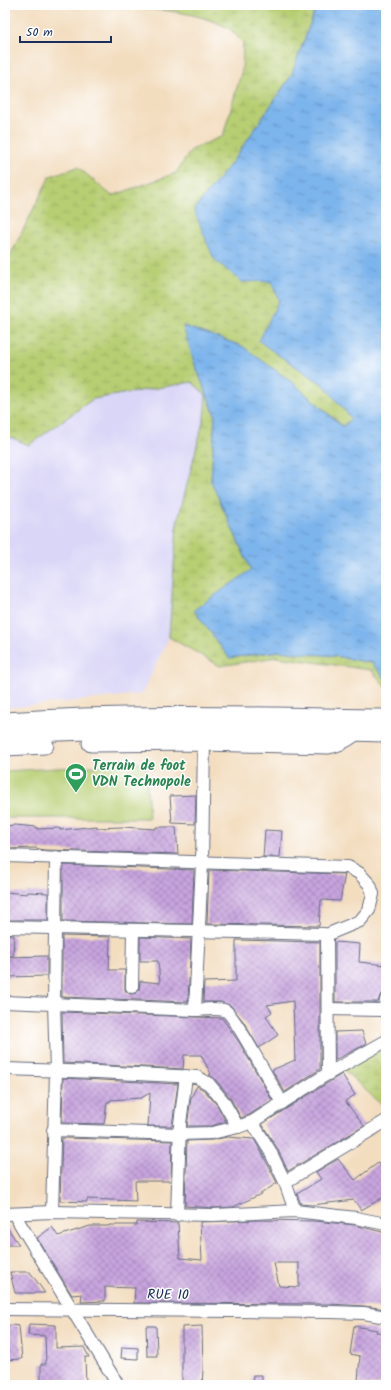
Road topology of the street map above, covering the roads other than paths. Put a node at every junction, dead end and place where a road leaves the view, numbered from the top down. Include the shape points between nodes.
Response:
1 (386, 718) edge
2 (5, 721) edge
3 (354, 732) junction
4 (386, 733) edge
5 (5, 735) edge
6 (204, 742) junction
7 (5, 747) edge
8 (5, 856) edge
9 (56, 857) junction
10 (202, 863) junction
11 (5, 927) edge
12 (54, 928) junction
13 (133, 930) junction
14 (199, 932) junction
15 (326, 935) junction
16 (132, 987) dead end
17 (386, 1000) edge
18 (5, 1002) edge
19 (54, 1003) junction
20 (328, 1009) junction
21 (195, 1010) junction
22 (386, 1041) edge
23 (5, 1069) edge
24 (56, 1071) junction
25 (328, 1074) junction
26 (186, 1076) junction
27 (282, 1103) junction
28 (386, 1121) edge
29 (252, 1122) junction
30 (238, 1127) junction
31 (53, 1130) junction
32 (180, 1134) junction
33 (285, 1182) junction
34 (295, 1211) junction
35 (52, 1212) junction
36 (9, 1214) edge
37 (178, 1215) junction
38 (386, 1224) edge
39 (5, 1309) edge
40 (72, 1309) junction
41 (386, 1317) edge
42 (118, 1385) edge

1 - 2 main road via 121,716
3 - 4 main road
3 - 5 main road via 119,730
3 - 6 main road via 348,738 333,744
6 - 7 main road via 70,743
6 - 10 street
8 - 9 street
9 - 10 street
9 - 12 street
10 - 14 street
10 - 15 street via 348,867 359,873 370,885 373,894 368,910 360,921
11 - 12 street
12 - 13 street
12 - 19 street
13 - 14 street
13 - 16 street
14 - 15 street
14 - 21 street
15 - 20 street
17 - 20 street via 382,1010
18 - 19 street
19 - 21 street
19 - 24 street
20 - 25 street
21 - 27 street via 227,1012
22 - 25 street
23 - 24 street
24 - 26 street
24 - 31 street
25 - 27 street
26 - 30 street via 197,1077 210,1084 224,1101
26 - 32 street
27 - 29 street
28 - 33 street
29 - 30 street
29 - 33 street
30 - 32 street via 212,1134
31 - 32 street
31 - 35 street
32 - 37 street
33 - 34 street
34 - 37 street
34 - 38 street
35 - 36 street
35 - 37 street
36 - 40 street
39 - 40 street, RUE 10
40 - 41 street, RUE 10 via 330,1312 364,1313
40 - 42 street

